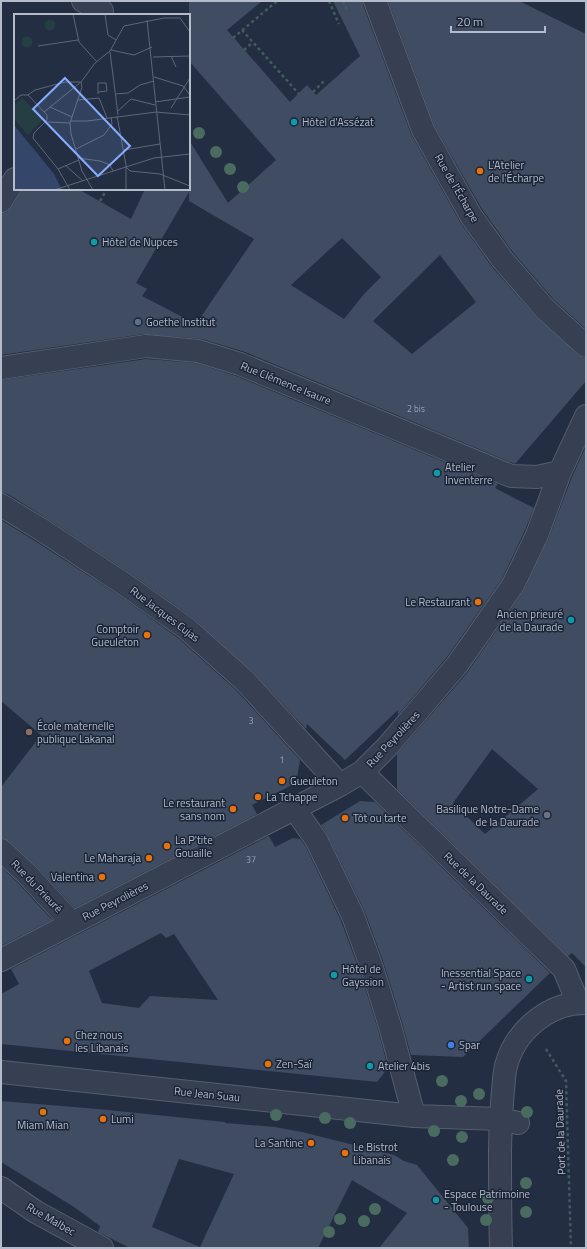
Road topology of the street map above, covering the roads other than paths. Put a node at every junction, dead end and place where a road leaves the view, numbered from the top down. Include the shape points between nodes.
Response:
1 (83, 1) edge
2 (374, 1) edge
3 (104, 9) edge
4 (14, 180) edge
5 (1, 201) edge
6 (586, 346) edge
7 (1, 368) edge
8 (586, 416) edge
9 (560, 472) junction
10 (1, 505) edge
11 (362, 772) junction
12 (340, 785) junction
13 (294, 808) junction
14 (1, 850) edge
15 (72, 922) junction
16 (1, 960) edge
17 (582, 1003) edge
18 (1, 1072) edge
19 (414, 1116) junction
20 (509, 1121) junction
21 (1, 1188) edge
22 (102, 1248) edge
23 (501, 1248) edge

1 - 3 street
2 - 6 street, Rue de l'Écharpe via 423,130 471,216 502,259 545,309
4 - 5 street
7 - 9 street, Rue Clémence Isaure via 146,346 198,351 240,364 511,476 537,477
8 - 9 street, Rue Peyrolières
9 - 11 street, Rue Peyrolières via 537,535 513,585 457,665 387,747
10 - 12 street, Rue Jacques Cujas via 127,586 186,628 245,681
11 - 12 street, Rue Peyrolières
11 - 17 street, Rue de la Daurade via 564,970
12 - 13 street, Rue Peyrolières
13 - 15 street, Rue Peyrolières
13 - 19 street via 317,841 353,916 390,1026
14 - 15 street, Rue du Prieuré
15 - 16 street, Rue Peyrolières
17 - 20 street via 558,1007 545,1015 531,1025 512,1050 506,1066
18 - 19 street, Rue Jean Suau
19 - 20 street, Rue Jean Suau
20 - 23 street
21 - 22 street, Rue Malbec via 36,1212

